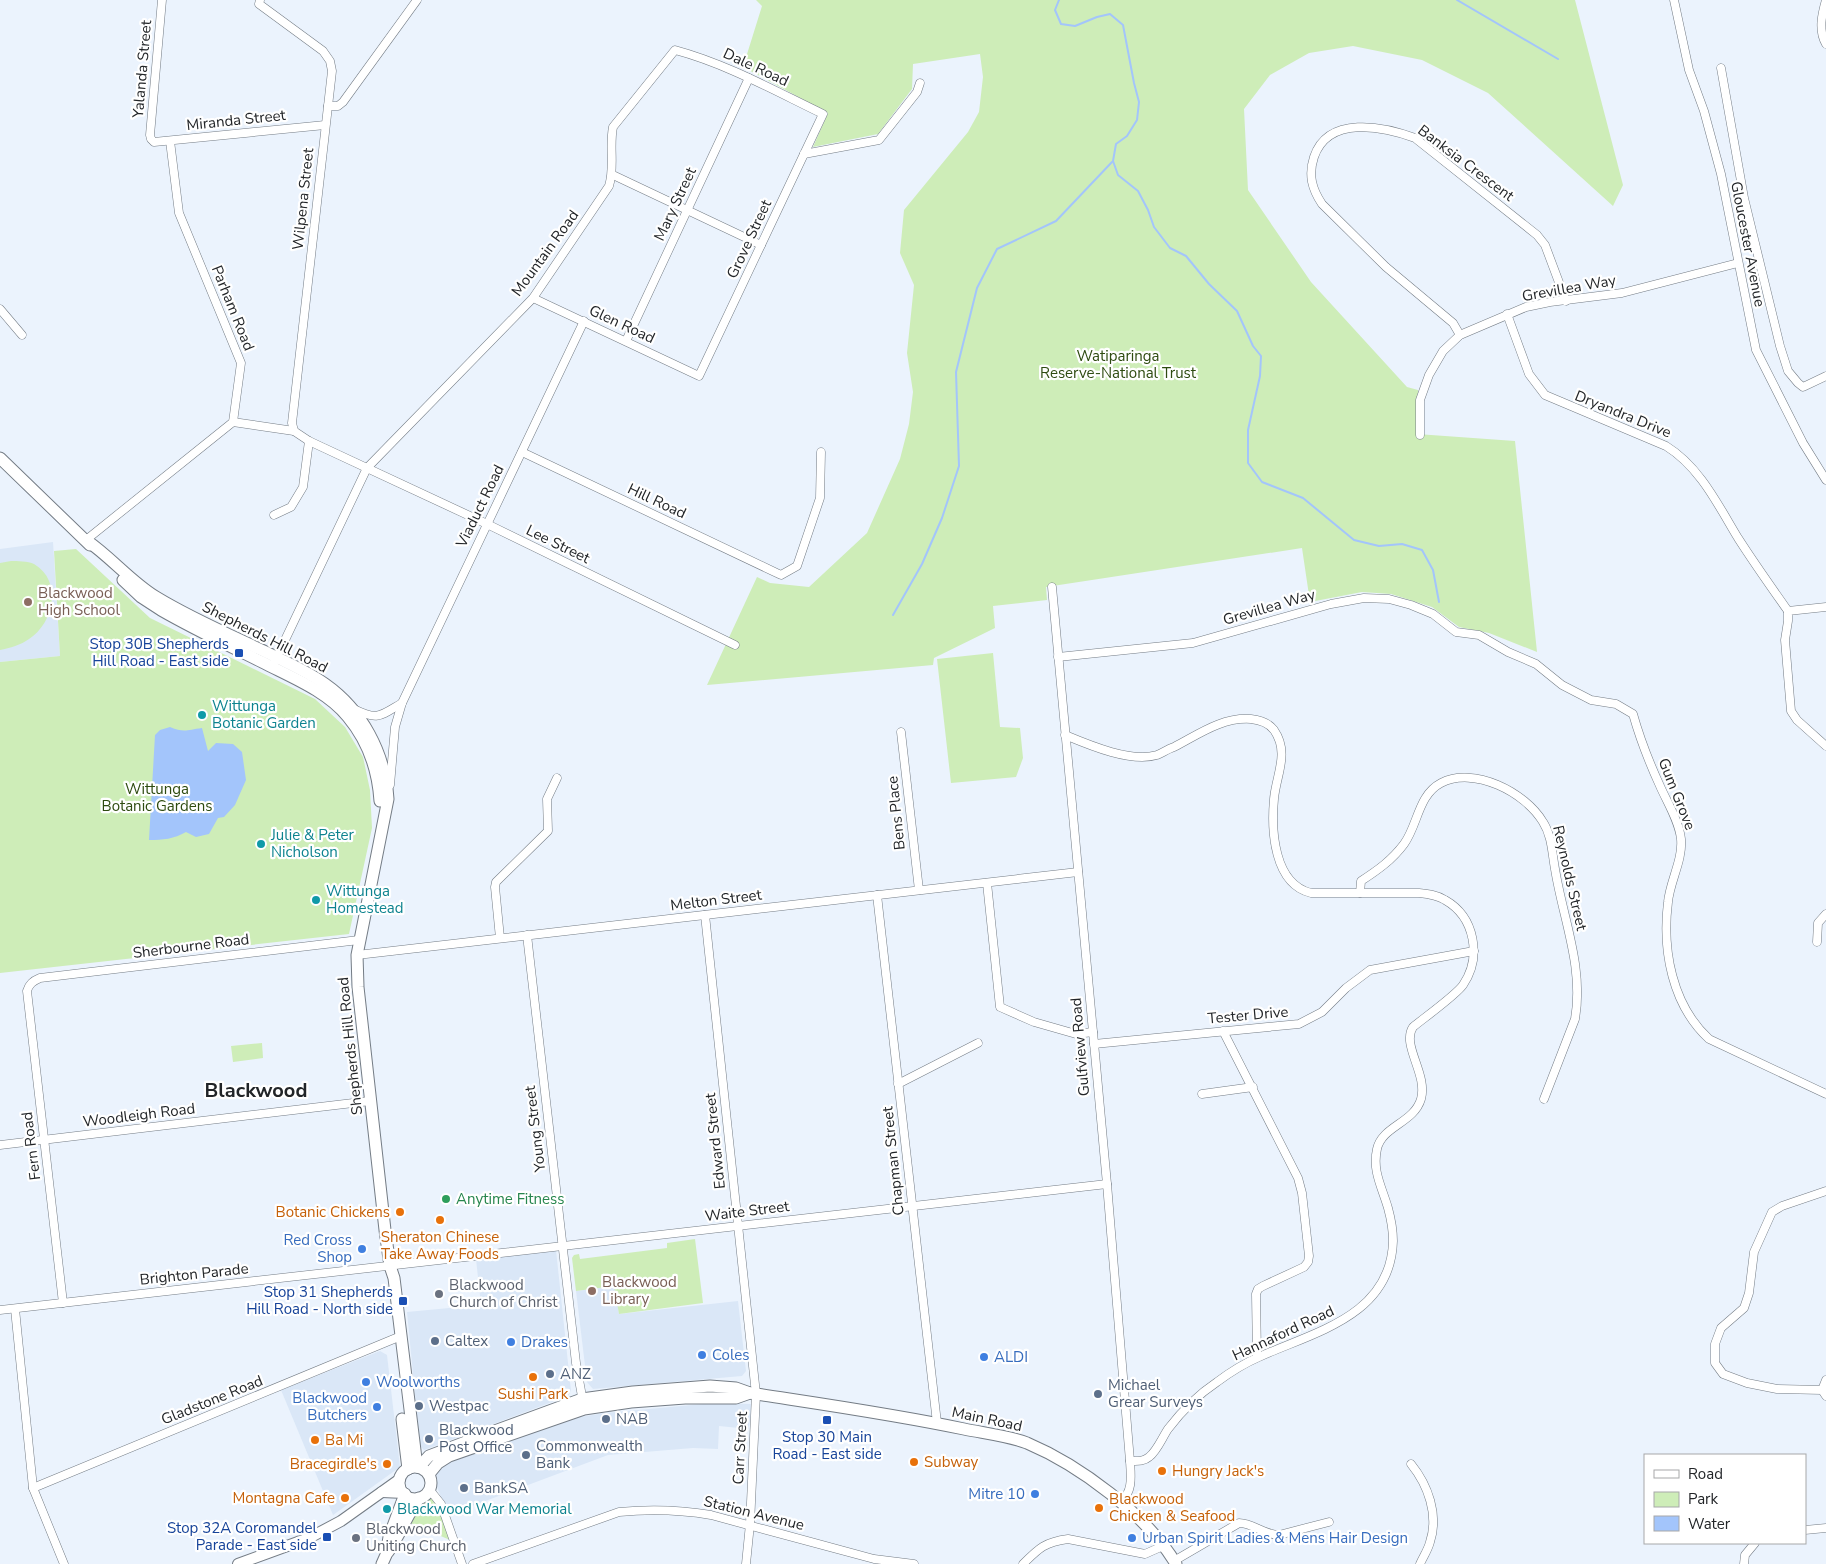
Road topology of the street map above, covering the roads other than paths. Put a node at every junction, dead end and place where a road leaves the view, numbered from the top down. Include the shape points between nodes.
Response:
1 (162, 0) edge
2 (417, 0) edge
3 (1674, 0) edge
4 (1826, 0) edge
5 (257, 1) edge
6 (1826, 44) edge
7 (1721, 68) dead end
8 (749, 78) junction
9 (920, 83) dead end
10 (328, 106) junction
11 (823, 114) joint
12 (325, 125) junction
13 (151, 139) joint
14 (170, 141) junction
15 (804, 154) junction
16 (613, 175) junction
17 (688, 210) junction
18 (761, 245) junction
19 (1738, 263) junction
20 (533, 298) junction
21 (1566, 300) junction
22 (0, 308) edge
23 (1507, 314) junction
24 (584, 322) junction
25 (22, 335) dead end
26 (1460, 335) junction
27 (626, 341) junction
28 (699, 376) joint
29 (1826, 376) edge
30 (233, 422) junction
31 (294, 431) junction
32 (1420, 435) dead end
33 (309, 441) junction
34 (522, 452) junction
35 (821, 452) dead end
36 (0, 458) edge
37 (367, 468) junction
38 (1826, 480) edge
39 (274, 515) dead end
40 (486, 524) junction
41 (86, 540) junction
42 (1052, 587) dead end
43 (1826, 607) edge
44 (1788, 611) junction
45 (1479, 635) joint
46 (735, 645) dead end
47 (1058, 657) junction
48 (274, 662) junction
49 (402, 703) junction
50 (354, 709) junction
51 (901, 732) dead end
52 (1065, 735) junction
53 (1826, 746) edge
54 (557, 778) dead end
55 (388, 799) junction
56 (383, 825) junction
57 (1078, 872) junction
58 (987, 883) junction
59 (919, 890) junction
60 (1360, 893) junction
61 (877, 895) junction
62 (1826, 914) edge
63 (705, 915) junction
64 (527, 935) junction
65 (500, 938) junction
66 (359, 940) junction
67 (1817, 942) dead end
68 (1474, 950) junction
69 (357, 955) junction
70 (29, 986) joint
71 (1223, 1031) junction
72 (1093, 1032) junction
73 (978, 1042) dead end
74 (1094, 1044) junction
75 (898, 1084) junction
76 (1253, 1087) junction
77 (1202, 1094) dead end
78 (1826, 1094) edge
79 (1544, 1099) dead end
80 (370, 1102) junction
81 (45, 1140) junction
82 (0, 1145) edge
83 (1107, 1184) junction
84 (1826, 1191) edge
85 (912, 1206) junction
86 (738, 1226) junction
87 (563, 1246) junction
88 (390, 1266) junction
89 (63, 1303) junction
90 (16, 1308) junction
91 (0, 1310) edge
92 (398, 1337) junction
93 (1257, 1357) junction
94 (1826, 1380) edge
95 (753, 1393) junction
96 (1824, 1393) edge
97 (583, 1404) junction
98 (937, 1423) junction
99 (413, 1444) junction
100 (429, 1456) junction
101 (1130, 1461) junction
102 (1411, 1464) dead end
103 (418, 1469) junction
104 (400, 1479) junction
105 (33, 1488) junction
106 (429, 1489) junction
107 (382, 1492) junction
108 (404, 1494) junction
109 (419, 1498) junction
110 (1121, 1502) junction
111 (1329, 1522) dead end
112 (750, 1524) junction
113 (1826, 1528) edge
114 (1806, 1530) edge
115 (1754, 1544) edge
116 (1163, 1546) junction
117 (384, 1560) edge
118 (1175, 1562) edge
119 (64, 1564) edge
120 (238, 1564) edge
121 (462, 1564) edge
122 (473, 1564) edge
123 (746, 1564) edge
124 (914, 1564) edge
125 (1023, 1564) edge
126 (1420, 1564) edge
127 (1744, 1564) edge

1 - 13 street, Yalanda Street
2 - 10 street via 344,102
3 - 19 street, Gloucester Avenue via 1690,70 1721,174
4 - 6 street via 1821,34
5 - 10 street, Wilpena Street via 323,51 330,61
7 - 29 street, Gloucester Avenue via 1744,198 1788,371 1804,387
8 - 11 street, Dale Road
8 - 16 street, Dale Road via 702,57 675,50 612,127
8 - 17 street, Mary Street
9 - 15 street via 917,92 879,140
10 - 12 street, Wilpena Street
11 - 15 street, Grove Street
12 - 14 street, Miranda Street
12 - 31 street, Wilpena Street via 292,423
13 - 14 street, Miranda Street via 154,142
14 - 30 street, Parham Road via 179,213 240,363
15 - 18 street, Grove Street
16 - 17 street
16 - 20 street, Mountain Road via 609,186
17 - 18 street
17 - 27 street, Mary Street
18 - 28 street, Grove Street
19 - 21 street, Grevillea Way via 1622,293
19 - 38 street, Gloucester Avenue via 1756,350 1803,444
20 - 24 street, Glen Road
20 - 37 street, Mountain Road
21 - 23 street, Grevillea Way
21 - 26 street, Banksia Crescent via 1538,235 1415,138 1375,127 1333,133 1317,147 1311,164 1314,192 1386,268 1453,323
22 - 25 street
23 - 26 street, Grevillea Way
23 - 44 street, Dryandra Drive via 1529,374 1545,395 1666,446 1680,454 1697,471
24 - 27 street, Glen Road
24 - 34 street, Viaduct Road
26 - 32 street, Grevillea Way via 1442,351 1429,375 1420,400
27 - 28 street, Glen Road
30 - 31 street
30 - 41 street
31 - 33 street
33 - 37 street
33 - 39 street via 303,488 291,507
34 - 35 street, Hill Road via 781,575 797,566 809,532 820,498
34 - 40 street, Viaduct Road
36 - 41 main road, Shepherds Hill Road
37 - 40 street, Lee Street
37 - 48 street
40 - 46 street, Lee Street
40 - 49 street, Viaduct Road
41 - 48 main road, Shepherds Hill Road via 108,567 147,601 186,624
42 - 47 street, Gulfview Road
43 - 44 street
44 - 53 street via 1785,640 1791,711
45 - 47 street, Grevillea Way via 1456,632 1433,614 1412,605 1364,598 1193,642
45 - 78 street, Gum Grove via 1536,664 1591,700 1616,704 1633,714 1642,747 1681,839 1668,901 1667,946 1674,984 1686,1011 1709,1039
47 - 52 street, Gulfview Road
48 - 50 main road, Shepherds Hill Road via 325,684
48 - 56 main road, Shepherds Hill Road via 334,704 348,717 365,742 380,787
49 - 50 street via 376,717
49 - 55 street, Viaduct Road
50 - 55 main road, Shepherds Hill Road via 372,737 387,782
51 - 59 street, Bens Place
52 - 57 street, Gulfview Road
52 - 60 street, Hannaford Road via 1110,752 1156,756 1218,723 1240,718 1262,720 1274,729 1282,747 1282,766 1274,798 1274,836 1278,860 1289,880 1312,893
54 - 65 street via 547,799 548,831 496,882
55 - 56 main road, Shepherds Hill Road
56 - 66 main road, Shepherds Hill Road
57 - 58 street, Melton Street
57 - 72 street, Gulfview Road
58 - 59 street, Melton Street
58 - 72 street via 1000,1007 1034,1022 1076,1034
59 - 61 street, Melton Street
60 - 68 street, Hannaford Road via 1419,892 1445,900 1469,926
60 - 79 street, Reynolds Street via 1361,881 1388,863 1405,843 1425,800 1441,783 1454,779 1480,779 1508,790 1534,810 1549,837 1575,957 1577,1008
61 - 63 street, Melton Street
61 - 75 street, Chapman Street
62 - 67 street via 1818,923
63 - 64 street, Melton Street
63 - 86 street, Edward Street
64 - 65 street, Melton Street
64 - 87 street, Young Street
65 - 69 street, Melton Street
66 - 69 main road, Shepherds Hill Road
66 - 70 street, Sherbourne Road via 40,978
68 - 71 street, Tester Drive via 1370,970 1322,1012 1299,1024
68 - 93 street, Hannaford Road via 1473,963 1462,986 1409,1032 1421,1076 1420,1101 1416,1110 1389,1131 1377,1147 1374,1162 1388,1207 1393,1242 1382,1284 1364,1305 1346,1318
69 - 80 main road, Shepherds Hill Road
70 - 81 street, Fern Road via 27,992
71 - 74 street, Tester Drive
71 - 76 street
72 - 74 street, Gulfview Road
73 - 75 street
74 - 83 street, Gulfview Road
75 - 85 street, Chapman Street
76 - 77 street
76 - 93 street via 1298,1178 1309,1256 1304,1267 1263,1286 1256,1294
80 - 81 street, Woodleigh Road
80 - 88 main road, Shepherds Hill Road
81 - 82 street, Woodleigh Road
81 - 89 street, Fern Road
83 - 85 street, Waite Street
83 - 101 street, Gulfview Road
84 - 96 street via 1772,1212 1754,1252 1744,1308 1722,1328 1715,1344 1715,1363 1724,1374 1747,1384
85 - 86 street, Waite Street
85 - 98 street, Chapman Street
86 - 87 street, Waite Street
86 - 95 street, Edward Street
87 - 88 street, Waite Street
87 - 97 street, Young Street
88 - 89 street, Brighton Parade
88 - 92 main road, Shepherds Hill Road via 394,1278
89 - 90 street, Brighton Parade
90 - 91 street, Brighton Parade
90 - 105 street
92 - 99 main road, Shepherds Hill Road
92 - 103 main road, Shepherds Hill Road
92 - 105 street, Gladstone Road
93 - 101 street, Hannaford Road via 1216,1382 1195,1400 1169,1428 1148,1458
94 - 96 street
95 - 97 main road, Main Road via 736,1398
95 - 98 main road, Main Road
95 - 112 street, Carr Street
97 - 100 main road, Main Road via 492,1432
97 - 103 main road, Main Road
98 - 110 main road, Main Road via 1025,1442 1066,1462
99 - 100 main road
99 - 103 main road, Shepherds Hill Road
100 - 103 main road, Main Road
101 - 110 street, Gulfview Road via 1132,1482
102 - 126 street via 1422,1477 1431,1504 1433,1528
103 - 104 main road via 403,1473
103 - 106 main road via 431,1482
104 - 107 street
104 - 108 main road
105 - 119 street
106 - 109 main road
106 - 121 street via 441,1504
107 - 108 street
107 - 120 street via 341,1521 309,1538
108 - 109 main road
108 - 117 main road
109 - 117 main road
110 - 116 main road, Main Road
111 - 118 street via 1278,1536 1239,1523
112 - 122 street, Station Avenue via 692,1512 619,1512
112 - 123 street, Carr Street
112 - 124 street, Station Avenue via 874,1558
113 - 114 street
115 - 127 street via 1745,1556
116 - 118 main road, Main Road
116 - 125 street via 1145,1554 1068,1539 1058,1540 1041,1546

